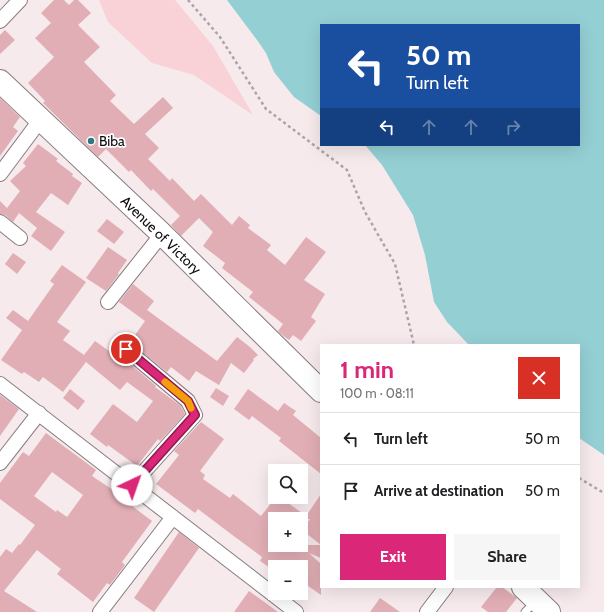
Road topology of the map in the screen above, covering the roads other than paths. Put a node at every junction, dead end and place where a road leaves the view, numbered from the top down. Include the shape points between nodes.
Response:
1 (20, 0) edge
2 (0, 21) edge
3 (0, 81) edge
4 (41, 119) junction
5 (0, 174) edge
6 (0, 222) edge
7 (162, 234) junction
8 (20, 238) dead end
9 (108, 302) dead end
10 (126, 349) dead end
11 (0, 384) edge
12 (320, 390) edge
13 (39, 413) junction
14 (0, 463) edge
15 (132, 485) junction
16 (173, 517) junction
17 (445, 588) edge
18 (100, 612) edge
19 (296, 612) edge
20 (427, 612) edge

1 - 2 street
3 - 4 main road, Avenue of Victory
4 - 5 street
4 - 7 main road, Avenue of Victory
6 - 8 street
7 - 9 street
7 - 12 main road, Avenue of Victory
10 - 15 street via 188,401 195,415
11 - 13 street
13 - 14 street
13 - 15 street
15 - 16 street
16 - 18 street
16 - 19 street
17 - 20 street

